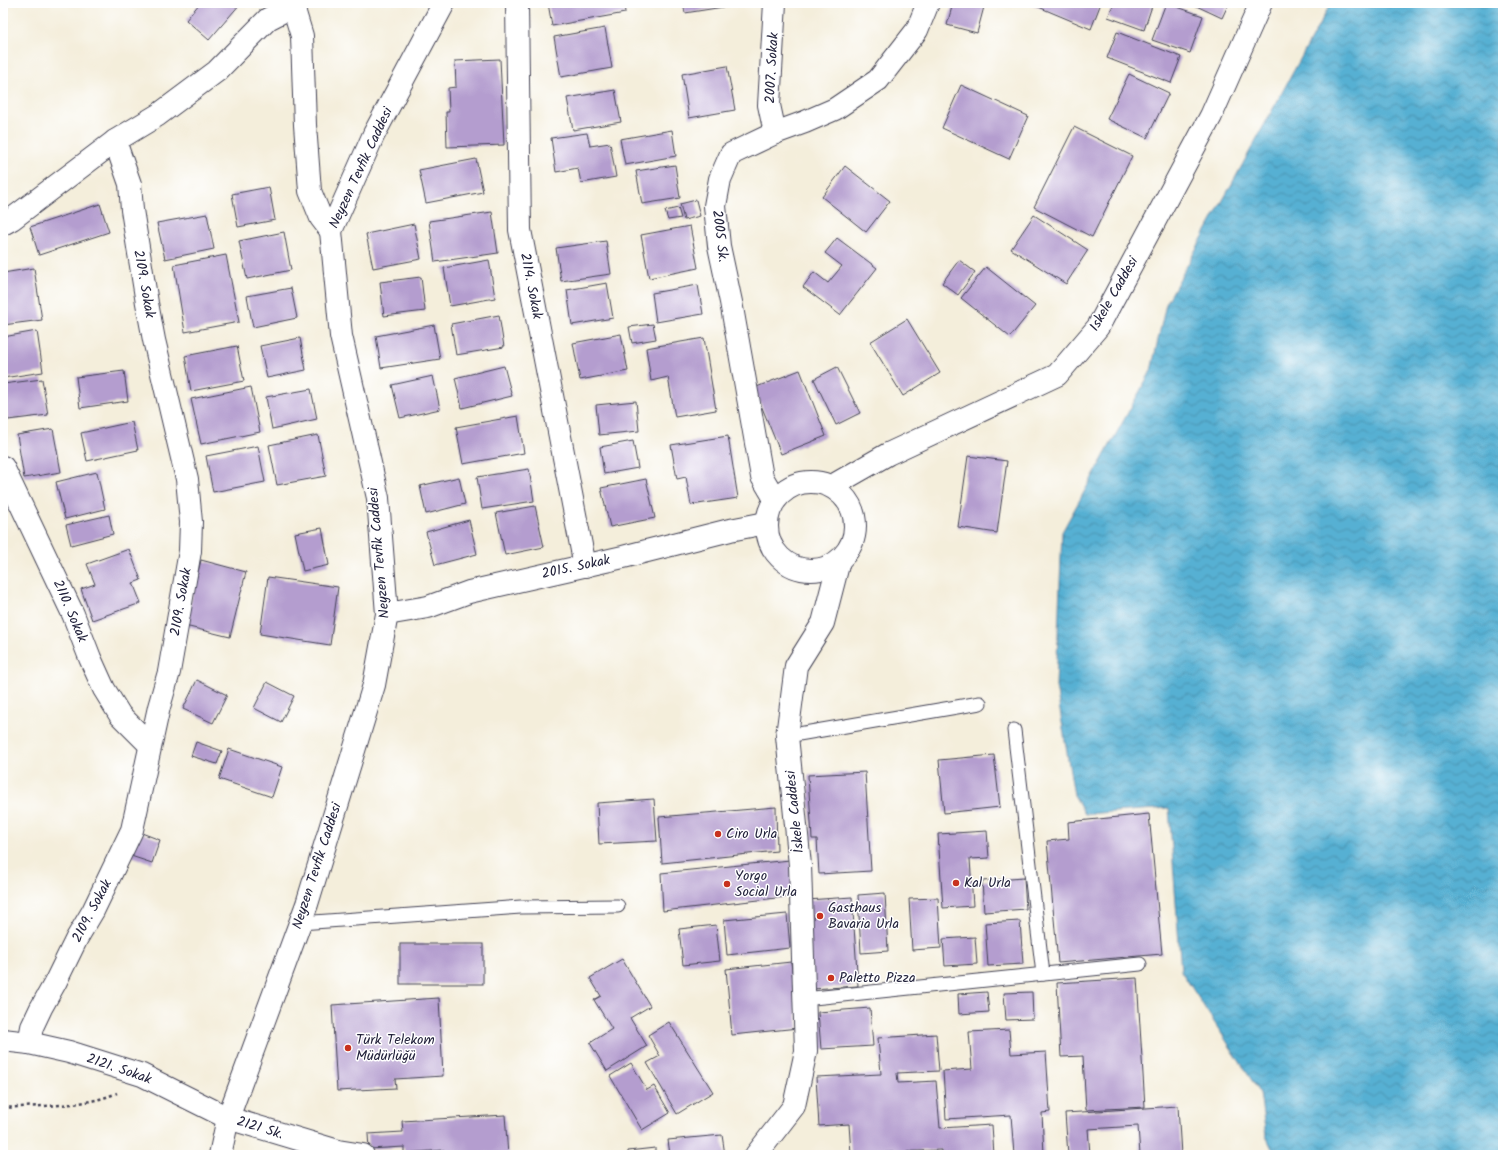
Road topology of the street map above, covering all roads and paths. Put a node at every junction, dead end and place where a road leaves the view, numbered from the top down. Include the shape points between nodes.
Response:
1 (444, 3) edge
2 (517, 3) edge
3 (775, 3) edge
4 (928, 3) edge
5 (1261, 3) edge
6 (293, 4) edge
7 (775, 133) junction
8 (115, 141) junction
9 (3, 224) edge
10 (331, 231) junction
11 (3, 467) edge
12 (832, 486) junction
13 (775, 499) junction
14 (766, 523) junction
15 (839, 561) junction
16 (585, 566) junction
17 (387, 614) junction
18 (980, 703) dead end
19 (1014, 730) dead end
20 (787, 736) junction
21 (150, 745) junction
22 (618, 906) dead end
23 (300, 923) junction
24 (1140, 964) dead end
25 (1043, 974) junction
26 (804, 999) junction
27 (3, 1040) edge
28 (29, 1043) junction
29 (142, 1075) junction
30 (3, 1108) edge
31 (228, 1118) junction
32 (220, 1155) edge
33 (363, 1155) edge
34 (756, 1155) edge

1 - 10 street, Neyzen Tevfik Caddesi via 374,134
2 - 16 street, 2114. Sokak via 520,230
3 - 7 street, 2007. Sokak via 769,105
4 - 7 street, 2005 Sk. via 917,30 878,80 835,109
5 - 12 street, Iskele Caddesi via 1211,116 1098,327 1058,375 888,454
6 - 8 street via 268,19 217,70 158,116
6 - 10 street via 302,36 310,191 321,218
7 - 13 street, 2005 Sk. via 732,154 720,179 715,206 719,246 762,477
8 - 9 street
8 - 21 street, 2109. Sokak via 130,184 147,303 184,465 191,522 190,551 169,672
10 - 17 street, Neyzen Tevfik Caddesi via 341,336 378,498
11 - 21 street, 2110. Sokak via 73,614 104,690 120,715
12 - 13 street via 807,481 784,490
12 - 15 street via 842,493 850,504 854,516 853,541
13 - 14 street
14 - 15 street via 772,548 790,565 815,570
14 - 16 street, 2015. Sokak
15 - 20 street, İskele Caddesi via 823,623 796,666
16 - 17 street, 2015. Sokak via 469,592 428,607
17 - 23 street, Neyzen Tevfik Caddesi via 374,684
18 - 20 lane
19 - 25 lane
20 - 26 street, İskele Caddesi via 800,865
21 - 28 street, 2109. Sokak via 132,830 93,912 41,1008 32,1027
22 - 23 lane via 521,907
23 - 31 street, Neyzen Tevfik Caddesi
24 - 25 lane
25 - 26 lane
26 - 34 street, İskele Caddesi via 806,1051 794,1106
27 - 28 street, 2121. Sokak
28 - 29 street, 2121. Sokak via 69,1052
29 - 30 path via 123,1091 102,1100
29 - 31 street, 2121. Sokak
31 - 32 street, Neyzen Tevfik Caddesi
31 - 33 street, 2121 Sk. via 338,1151

